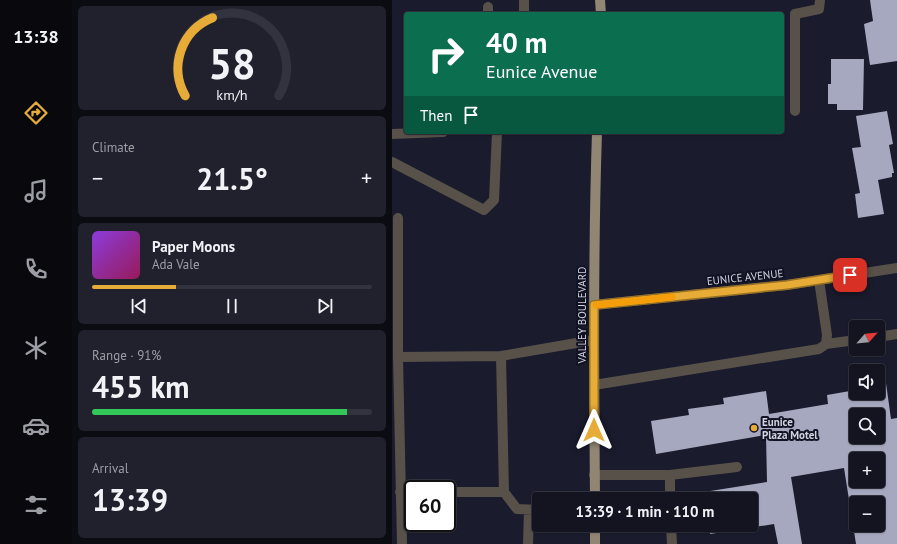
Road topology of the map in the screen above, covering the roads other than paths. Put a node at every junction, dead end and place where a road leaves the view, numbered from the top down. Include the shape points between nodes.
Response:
1 (524, 0) edge
2 (600, 0) edge
3 (820, 0) edge
4 (524, 12) edge
5 (601, 12) edge
6 (795, 111) dead end
7 (392, 134) edge
8 (404, 134) edge
9 (497, 134) edge
10 (597, 134) edge
11 (392, 162) edge
12 (398, 218) dead end
13 (897, 268) edge
14 (820, 280) junction
15 (594, 305) junction
16 (897, 334) edge
17 (885, 336) edge
18 (594, 340) junction
19 (849, 341) edge
20 (826, 344) junction
21 (501, 356) junction
22 (398, 357) junction
23 (594, 385) junction
24 (737, 467) dead end
25 (670, 474) junction
26 (594, 475) junction
27 (400, 492) junction
28 (404, 492) edge
29 (456, 492) edge
30 (504, 492) junction
31 (595, 492) edge
32 (670, 492) edge
33 (532, 510) edge
34 (532, 521) edge
35 (595, 532) edge
36 (672, 532) edge
37 (402, 544) edge
38 (528, 544) edge
39 (595, 544) edge
40 (672, 544) edge

1 - 4 street
2 - 5 main road
3 - 6 street via 819,9 795,14
7 - 8 street
9 - 11 street via 494,200 484,210
10 - 15 main road, VALLEY BOULEVARD
12 - 22 street
13 - 14 street, EUNICE AVENUE
14 - 15 street, EUNICE AVENUE
14 - 20 street
15 - 18 main road, VALLEY BOULEVARD
16 - 17 street
18 - 21 street
18 - 23 main road, VALLEY BOULEVARD
19 - 20 street
20 - 23 street via 819,349
21 - 22 street
21 - 30 street
22 - 27 street
23 - 26 main road, VALLEY BOULEVARD
24 - 25 street
25 - 26 street
25 - 32 street
26 - 31 main road, VALLEY BOULEVARD
27 - 28 street
27 - 37 street
29 - 30 street
30 - 33 street via 517,510
34 - 38 street
35 - 39 main road
36 - 40 street

